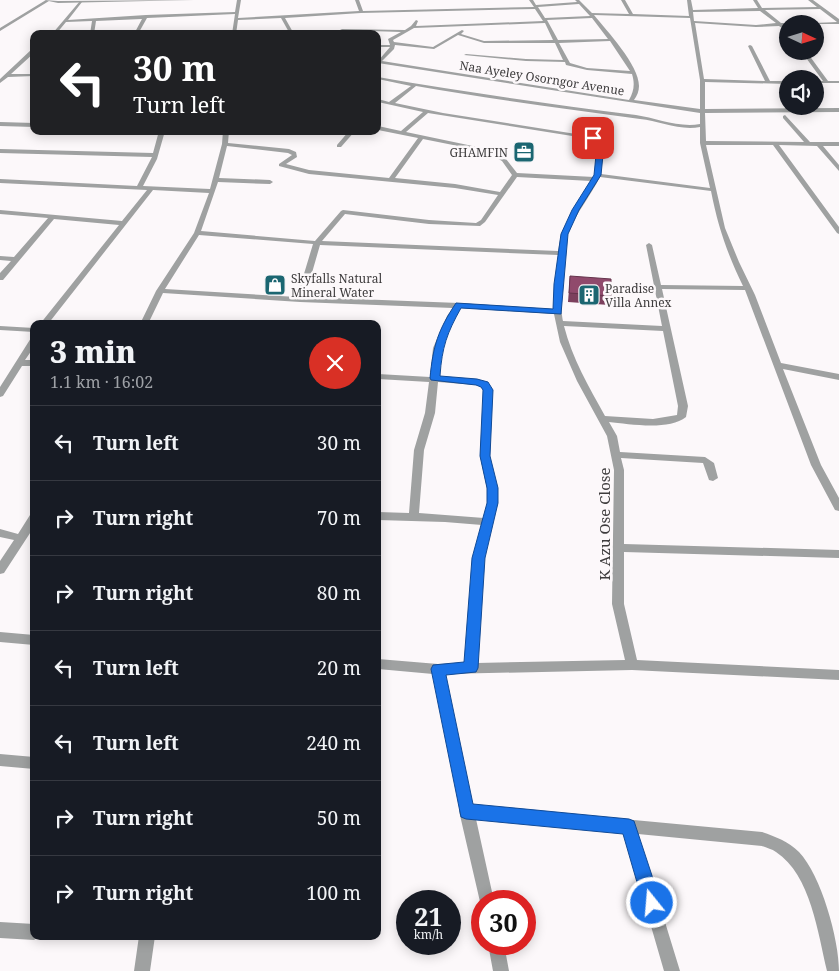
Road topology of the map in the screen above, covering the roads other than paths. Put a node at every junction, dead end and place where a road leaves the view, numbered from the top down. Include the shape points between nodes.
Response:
1 (46, 0) edge
2 (192, 0) edge
3 (239, 0) edge
4 (357, 0) edge
5 (531, 0) edge
6 (623, 0) edge
7 (690, 0) edge
8 (755, 0) edge
9 (810, 0) edge
10 (90, 1) edge
11 (140, 1) edge
12 (80, 2) junction
13 (579, 2) edge
14 (457, 5) dead end
15 (536, 7) junction
16 (820, 8) junction
17 (762, 9) junction
18 (460, 10) junction
19 (361, 12) junction
20 (418, 12) junction
21 (237, 13) junction
22 (331, 14) junction
23 (592, 15) junction
24 (632, 15) junction
25 (146, 16) junction
26 (282, 16) junction
27 (692, 17) junction
28 (94, 19) junction
29 (236, 19) junction
30 (335, 20) dead end
31 (545, 20) junction
32 (838, 20) edge
33 (66, 21) junction
34 (824, 21) edge
35 (469, 24) junction
36 (779, 24) edge
37 (779, 25) edge
38 (413, 27) junction
39 (0, 30) edge
40 (58, 30) edge
41 (93, 30) edge
42 (138, 30) edge
43 (235, 30) edge
44 (290, 30) edge
45 (381, 31) edge
46 (405, 31) junction
47 (458, 34) junction
48 (612, 40) junction
49 (556, 42) junction
50 (393, 44) junction
51 (381, 46) edge
52 (750, 46) dead end
53 (466, 55) dead end
54 (30, 58) edge
55 (381, 58) edge
56 (811, 60) edge
57 (565, 61) junction
58 (381, 63) edge
59 (634, 73) junction
60 (30, 75) edge
61 (8, 76) junction
62 (381, 79) edge
63 (702, 80) junction
64 (826, 81) joint
65 (0, 82) edge
66 (839, 82) edge
67 (769, 83) junction
68 (779, 83) edge
69 (415, 85) junction
70 (459, 85) dead end
71 (453, 91) junction
72 (631, 101) junction
73 (381, 102) edge
74 (390, 104) junction
75 (836, 110) edge
76 (428, 112) junction
77 (703, 112) junction
78 (839, 115) edge
79 (785, 117) dead end
80 (0, 124) edge
81 (703, 124) junction
82 (30, 125) edge
83 (381, 129) edge
84 (402, 133) junction
85 (161, 135) edge
86 (226, 135) edge
87 (349, 135) edge
88 (420, 137) junction
89 (704, 143) junction
90 (225, 144) junction
91 (810, 144) junction
92 (839, 144) edge
93 (776, 145) junction
94 (819, 145) junction
95 (339, 146) dead end
96 (0, 151) edge
97 (155, 155) junction
98 (839, 169) edge
99 (515, 175) junction
100 (597, 177) junction
101 (216, 180) junction
102 (0, 181) edge
103 (390, 181) junction
104 (270, 182) dead end
105 (139, 188) junction
106 (151, 189) junction
107 (714, 190) junction
108 (213, 191) junction
109 (500, 194) junction
110 (0, 212) edge
111 (53, 216) junction
112 (124, 223) junction
113 (836, 223) edge
114 (839, 232) edge
115 (196, 233) junction
116 (317, 243) junction
117 (649, 245) dead end
118 (561, 253) junction
119 (0, 258) edge
120 (16, 259) junction
121 (0, 278) edge
122 (658, 288) junction
123 (747, 288) junction
124 (160, 291) junction
125 (300, 300) junction
126 (459, 305) junction
127 (557, 312) junction
128 (47, 320) edge
129 (146, 320) edge
130 (558, 323) junction
131 (0, 328) edge
132 (667, 329) junction
133 (30, 330) edge
134 (30, 347) edge
135 (20, 363) junction
136 (30, 363) edge
137 (777, 365) junction
138 (381, 376) edge
139 (839, 377) edge
140 (434, 378) junction
141 (0, 394) edge
142 (604, 419) junction
143 (617, 455) junction
144 (713, 478) dead end
145 (839, 507) edge
146 (381, 516) edge
147 (414, 517) junction
148 (489, 522) junction
149 (30, 524) edge
150 (0, 533) edge
151 (20, 538) junction
152 (620, 548) junction
153 (839, 554) edge
154 (0, 570) edge
155 (0, 637) edge
156 (30, 640) edge
157 (381, 664) edge
158 (632, 665) junction
159 (471, 668) junction
160 (438, 669) junction
161 (839, 675) edge
162 (0, 760) edge
163 (30, 763) edge
164 (466, 811) junction
165 (629, 827) junction
166 (484, 890) edge
167 (0, 930) edge
168 (30, 932) edge
169 (146, 940) edge
170 (498, 955) edge
171 (142, 971) edge
172 (502, 971) edge
173 (672, 971) edge
174 (834, 971) edge

1 - 12 street
1 - 39 street
2 - 11 street
3 - 21 street
4 - 19 street
5 - 15 street
6 - 24 street
7 - 27 street
8 - 17 street
9 - 16 street
10 - 11 street
10 - 12 street
12 - 33 street
13 - 15 street
13 - 23 street
14 - 18 street
15 - 18 street
15 - 31 street
16 - 17 street
16 - 32 street
17 - 27 street
17 - 36 street
18 - 20 street
19 - 20 street
19 - 22 street
20 - 38 street
21 - 25 street
21 - 29 street
22 - 26 street
22 - 30 street
23 - 24 street
23 - 31 street
23 - 48 street
24 - 27 street
25 - 28 street
25 - 42 street
26 - 29 street
26 - 44 street
27 - 37 street via 756,26
27 - 63 street
28 - 33 street
28 - 41 street
29 - 43 street
31 - 35 street
31 - 49 street
32 - 34 street
33 - 40 street
35 - 38 street
35 - 47 street
38 - 46 street
45 - 46 street
46 - 50 street via 391,39
47 - 49 street via 490,42
47 - 50 street via 434,48
48 - 49 street
48 - 59 street
49 - 57 street
50 - 51 street
50 - 55 street
52 - 67 street
53 - 57 street
54 - 61 street
56 - 64 street
57 - 59 street via 571,66 587,69
58 - 72 street, Naa Ayeley Osorngor Avenue via 466,79
59 - 72 street via 636,91
60 - 61 street
61 - 65 street
62 - 69 street
63 - 67 street
63 - 77 street
64 - 66 street
67 - 68 street
69 - 71 street
69 - 74 street
70 - 71 street
71 - 81 street via 556,108 668,121 688,127
72 - 77 street, Naa Ayeley Osorngor Avenue
73 - 74 street
74 - 76 street
75 - 77 street, Naa Ayeley Osorngor Avenue
75 - 78 street
76 - 84 street
76 - 100 street, K Azu Ose Close via 593,138 600,145
77 - 81 street
79 - 91 street
80 - 82 street
81 - 89 street
83 - 84 street
84 - 88 street
85 - 97 street
86 - 90 street
87 - 95 street
88 - 99 street via 495,154
88 - 103 street
89 - 93 street
89 - 107 street
90 - 101 street
90 - 103 street via 292,152 295,156 281,165 285,167
91 - 93 street
91 - 94 street
92 - 94 street
93 - 113 street
94 - 98 street
96 - 97 street
97 - 105 street
99 - 100 street
99 - 109 street
100 - 107 street
100 - 118 street, K Azu Ose Close via 569,222
101 - 104 street
101 - 108 street
102 - 105 street
103 - 109 street via 455,186
105 - 106 street
106 - 108 street
106 - 112 street
107 - 123 street via 722,228
108 - 115 street
109 - 116 street via 478,224 345,212
110 - 111 street
111 - 112 street
111 - 120 street
112 - 128 street
113 - 114 street
115 - 116 street
115 - 124 street
116 - 118 street
116 - 125 street
117 - 122 street
118 - 127 street, K Azu Ose Close
119 - 120 street
120 - 121 street
122 - 123 street
122 - 132 street
123 - 137 street
124 - 125 street
124 - 129 street
125 - 126 street
126 - 127 street
126 - 140 street via 438,348
127 - 130 street, K Azu Ose Close
130 - 132 street
130 - 142 street, K Azu Ose Close via 580,381
131 - 133 street
132 - 142 street via 683,406 681,417 672,421 648,422
134 - 135 street
135 - 136 street
135 - 141 street
137 - 139 street
137 - 145 street via 816,465
138 - 140 street
140 - 147 street via 430,413 419,450
140 - 148 street via 477,382 485,384 488,390 485,456 492,488
142 - 143 street, K Azu Ose Close
143 - 144 street via 702,460 709,464
143 - 152 street, K Azu Ose Close
146 - 147 street
147 - 148 street
148 - 159 street via 478,558
149 - 151 street
150 - 151 street
151 - 154 street
152 - 153 street
152 - 158 street, K Azu Ose Close via 618,604
155 - 156 street
157 - 160 street
158 - 159 street
158 - 161 street
159 - 160 street
160 - 164 street
162 - 163 street
164 - 165 street
164 - 166 street
165 - 173 street
165 - 174 street via 762,839 783,847 797,860 809,880
167 - 168 street
169 - 171 street
170 - 172 street

